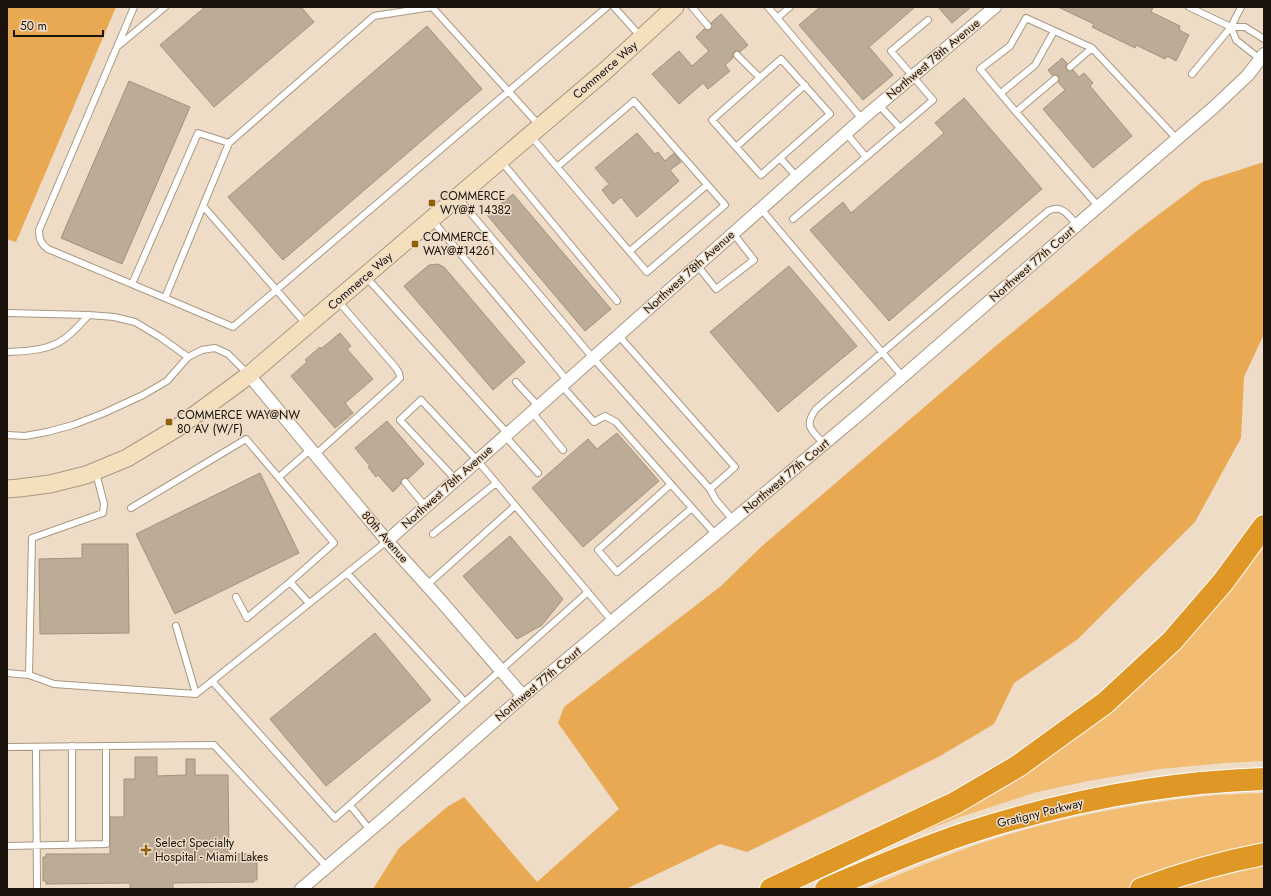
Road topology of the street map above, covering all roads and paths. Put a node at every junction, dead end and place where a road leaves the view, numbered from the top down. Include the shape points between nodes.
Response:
1 (134, 7) edge
2 (165, 7) edge
3 (432, 7) edge
4 (607, 7) edge
5 (614, 7) edge
6 (675, 7) edge
7 (692, 7) edge
8 (768, 7) edge
9 (790, 7) edge
10 (994, 7) edge
11 (1189, 7) edge
12 (1241, 7) edge
13 (777, 18) junction
14 (928, 20) dead end
15 (708, 26) dead end
16 (1231, 27) junction
17 (1054, 31) junction
18 (642, 37) junction
19 (1264, 39) edge
20 (117, 47) junction
21 (1092, 48) junction
22 (737, 55) dead end
23 (1262, 56) edge
24 (1070, 67) dead end
25 (1192, 74) dead end
26 (913, 76) junction
27 (759, 77) junction
28 (1055, 79) dead end
29 (805, 85) junction
30 (508, 91) junction
31 (1001, 93) junction
32 (879, 105) junction
33 (1016, 112) junction
34 (862, 119) junction
35 (900, 128) junction
36 (535, 131) junction
37 (846, 133) junction
38 (1178, 139) junction
39 (229, 143) junction
40 (736, 147) junction
41 (866, 157) junction
42 (780, 158) junction
43 (500, 160) junction
44 (557, 167) junction
45 (797, 177) junction
46 (707, 185) junction
47 (457, 197) junction
48 (203, 206) junction
49 (1098, 207) junction
50 (761, 209) junction
51 (431, 219) junction
52 (793, 219) dead end
53 (1077, 225) junction
54 (733, 233) junction
55 (630, 251) junction
56 (697, 265) junction
57 (365, 276) junction
58 (132, 284) junction
59 (276, 290) junction
60 (165, 298) junction
61 (337, 300) junction
62 (617, 301) dead end
63 (7, 313) edge
64 (89, 315) junction
65 (307, 326) junction
66 (618, 335) junction
67 (7, 352) edge
68 (882, 352) junction
69 (188, 357) junction
70 (593, 358) junction
71 (249, 375) junction
72 (903, 377) junction
73 (516, 382) dead end
74 (564, 383) junction
75 (535, 409) junction
76 (7, 435) edge
77 (506, 435) junction
78 (824, 444) junction
79 (563, 450) dead end
80 (313, 452) junction
81 (477, 460) junction
82 (96, 471) junction
83 (538, 473) dead end
84 (279, 477) junction
85 (456, 480) junction
86 (405, 482) dead end
87 (496, 483) junction
88 (671, 484) junction
89 (7, 489) edge
90 (710, 489) junction
91 (425, 506) junction
92 (515, 506) junction
93 (131, 508) dead end
94 (692, 508) junction
95 (733, 520) junction
96 (1264, 526) edge
97 (433, 534) dead end
98 (716, 535) junction
99 (387, 540) junction
100 (347, 573) junction
101 (290, 582) junction
102 (427, 585) junction
103 (588, 592) junction
104 (236, 597) dead end
105 (309, 603) junction
106 (612, 621) junction
107 (176, 626) dead end
108 (501, 670) junction
109 (7, 673) edge
110 (29, 675) junction
111 (212, 681) junction
112 (196, 694) junction
113 (523, 696) junction
114 (465, 702) junction
115 (72, 746) junction
116 (106, 746) junction
117 (7, 747) edge
118 (36, 747) junction
119 (1264, 779) edge
120 (350, 805) junction
121 (370, 830) junction
122 (37, 845) junction
123 (72, 845) junction
124 (7, 846) edge
125 (1264, 854) edge
126 (326, 867) junction
127 (37, 889) edge
128 (301, 889) edge
129 (771, 889) edge
130 (826, 889) edge
131 (1141, 889) edge

1 - 20 lane
2 - 20 lane
3 - 30 lane
3 - 39 lane via 374,16
4 - 30 lane
5 - 18 lane
6 - 18 street, Commerce Way
7 - 15 lane
8 - 13 lane
9 - 13 lane
10 - 26 street, Northwest 78th Avenue
11 - 16 lane
12 - 16 lane
13 - 34 lane
14 - 26 lane via 892,51
16 - 19 lane via 1246,27
16 - 23 lane via 1236,40
16 - 25 lane
17 - 21 lane
17 - 31 lane via 1035,65
17 - 31 lane via 1026,18 1010,46 980,69
18 - 36 street, Commerce Way
20 - 58 lane via 39,230 39,236 43,246 48,249
21 - 24 lane
21 - 38 lane
22 - 27 lane
23 - 38 street, Northwest 77th Court via 1243,80
26 - 32 street, Northwest 78th Avenue
26 - 35 lane via 933,100
27 - 29 lane via 781,59
27 - 40 lane via 712,120
28 - 33 lane
29 - 40 lane
29 - 42 lane via 830,114
30 - 36 lane
30 - 59 lane
31 - 33 lane
32 - 34 street, Northwest 78th Avenue
32 - 35 lane
33 - 49 lane
34 - 37 street, Northwest 78th Avenue
35 - 41 lane
36 - 43 street, Commerce Way
36 - 44 lane
37 - 41 lane
37 - 45 street, Northwest 78th Avenue
38 - 49 street, Northwest 77th Court
39 - 48 lane
39 - 58 lane via 198,133
40 - 42 lane via 761,175
41 - 52 lane
42 - 45 lane
43 - 47 street, Commerce Way
43 - 62 lane
44 - 46 lane via 634,101
44 - 55 lane
45 - 50 street, Northwest 78th Avenue
46 - 55 lane
46 - 55 lane via 725,205 647,272
47 - 51 street, Commerce Way
47 - 70 lane
48 - 59 lane
48 - 60 lane
49 - 53 street, Northwest 77th Court
50 - 54 street, Northwest 78th Avenue
50 - 68 lane
51 - 57 street, Commerce Way
51 - 74 lane
53 - 68 lane via 1061,210 1053,208 1048,211
53 - 72 street, Northwest 77th Court
54 - 56 street, Northwest 78th Avenue
54 - 56 lane via 754,260 716,289
56 - 66 street, Northwest 78th Avenue
57 - 61 street, Commerce Way
57 - 77 lane
58 - 60 lane
59 - 60 lane via 233,326
59 - 65 lane
61 - 65 street, Commerce Way
61 - 80 lane via 396,368 400,378
63 - 64 lane
64 - 67 lane via 64,339 47,348
64 - 69 lane via 135,322
65 - 71 street, Commerce Way
66 - 70 street, Northwest 78th Avenue
66 - 90 lane via 735,467
68 - 72 lane
68 - 78 lane via 812,415 810,428
69 - 71 lane via 202,350 215,348 228,354
69 - 76 lane via 167,381 104,413 47,432 25,436
70 - 74 street, Northwest 78th Avenue
70 - 90 lane
71 - 80 street, 80th Avenue
71 - 82 street, Commerce Way via 177,428 127,458
72 - 78 street, Northwest 77th Court
73 - 75 lane
74 - 75 street, Northwest 78th Avenue
74 - 88 lane via 594,422 605,416 616,422
75 - 77 street, Northwest 78th Avenue
75 - 79 lane
77 - 81 street, Northwest 78th Avenue
77 - 83 lane
78 - 95 street, Northwest 77th Court
80 - 84 lane
80 - 99 street, 80th Avenue
81 - 85 street, Northwest 78th Avenue
81 - 85 lane via 421,400 400,420
81 - 87 lane
82 - 89 street, Commerce Way via 50,484
82 - 110 lane via 104,504 103,513 32,538
84 - 93 lane via 246,439
84 - 101 lane via 334,543
85 - 91 street, Northwest 78th Avenue
86 - 91 lane
87 - 92 lane
87 - 97 lane
88 - 94 lane
88 - 94 lane via 598,550 617,572
90 - 95 lane
91 - 99 street, Northwest 78th Avenue
92 - 102 lane
92 - 103 lane
94 - 98 lane
95 - 98 street, Northwest 77th Court
96 - 129 highway via 1222,582 1172,641 1105,703 1018,766 955,803
98 - 106 street, Northwest 77th Court
99 - 100 lane
99 - 102 street, 80th Avenue
100 - 105 lane
100 - 114 lane
101 - 104 lane via 247,618
101 - 105 lane
102 - 108 street, 80th Avenue
103 - 106 lane
103 - 108 lane
105 - 111 lane
106 - 113 street, Northwest 77th Court
107 - 112 lane
108 - 113 street, 80th Avenue
108 - 114 lane
109 - 110 lane
110 - 112 lane via 54,684
111 - 112 lane
111 - 120 lane via 335,818
113 - 121 street, Northwest 77th Court
114 - 120 lane
115 - 116 lane
115 - 118 lane
115 - 123 lane
116 - 123 lane via 106,844
116 - 126 lane via 214,745
117 - 118 lane
118 - 122 lane
119 - 130 highway, Gratigny Parkway via 1150,789 1059,807 924,848
120 - 121 lane
121 - 126 street, Northwest 77th Court
122 - 123 lane
122 - 124 lane
122 - 127 lane
125 - 131 highway via 1207,867
126 - 128 street, Northwest 77th Court

